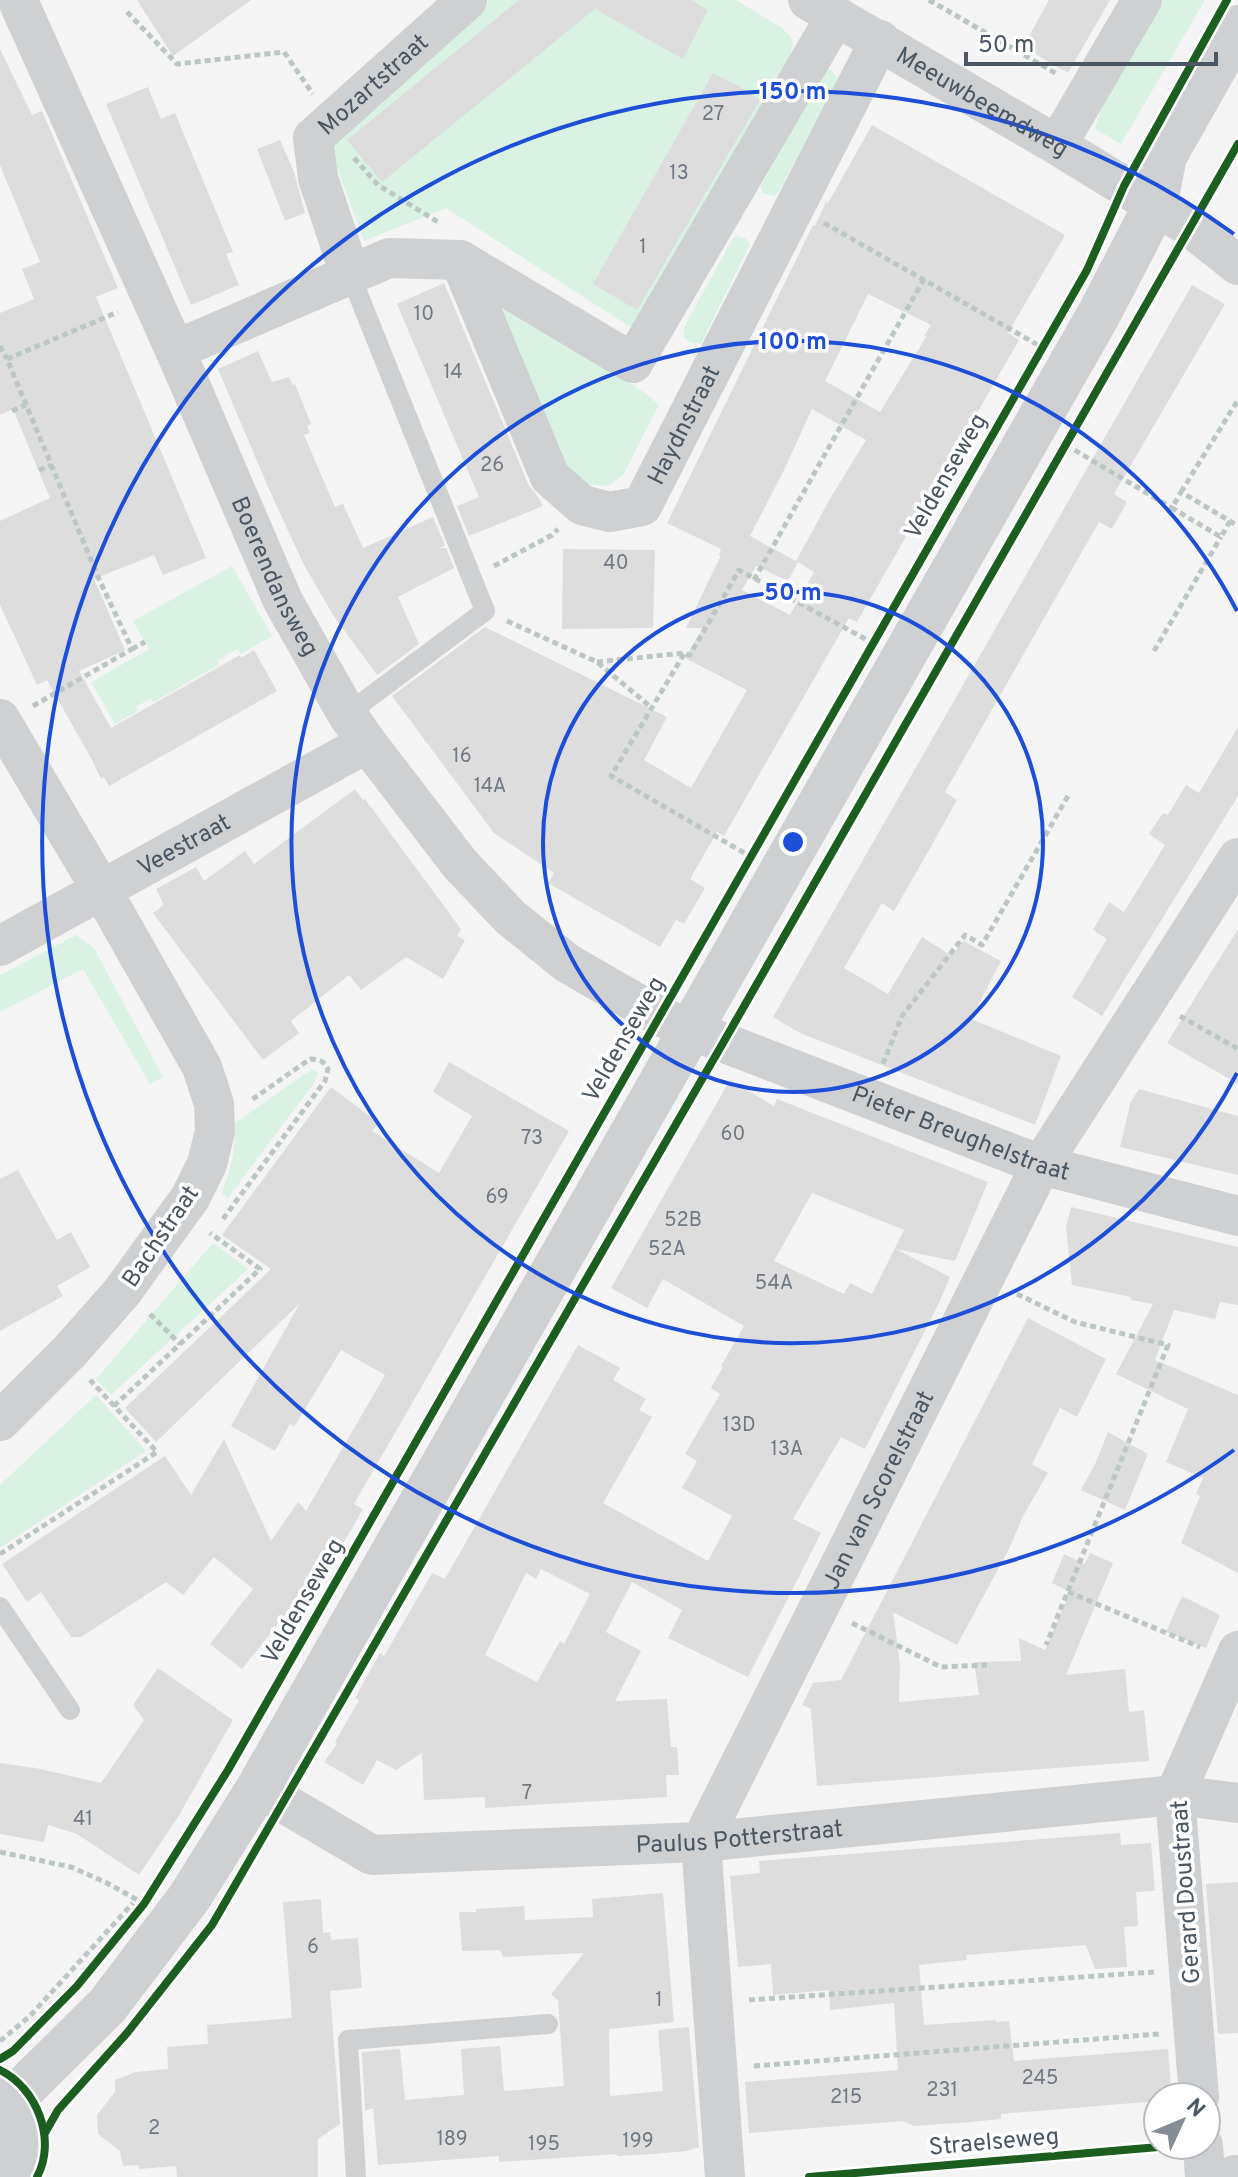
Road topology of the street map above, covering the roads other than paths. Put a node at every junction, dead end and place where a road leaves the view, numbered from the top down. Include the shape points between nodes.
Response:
1 (467, 0) edge
2 (1142, 0) edge
3 (12, 4) edge
4 (822, 8) edge
5 (1238, 27) edge
6 (880, 40) junction
7 (1238, 88) edge
8 (1057, 145) junction
9 (1155, 206) junction
10 (460, 260) junction
11 (1238, 265) edge
12 (350, 274) junction
13 (175, 350) junction
14 (357, 728) junction
15 (3, 729) edge
16 (1238, 858) edge
17 (101, 889) junction
18 (0, 946) edge
19 (691, 1030) junction
20 (1041, 1165) junction
21 (1238, 1216) edge
22 (0, 1421) edge
23 (0, 1607) edge
24 (1236, 1656) edge
25 (70, 1710) dead end
26 (258, 1788) junction
27 (1175, 1795) junction
28 (1238, 1803) edge
29 (701, 1842) junction
30 (548, 2024) dead end
31 (1198, 2081) edge
32 (2, 2102) edge
33 (6, 2177) edge
34 (356, 2177) edge
35 (725, 2177) edge

1 - 12 street, Mozartstraat via 313,138 318,178
2 - 8 street
3 - 13 street, Boerendansweg
4 - 6 street, Meeuwbeemdweg
4 - 10 street via 633,363
5 - 9 street via 1165,156
6 - 8 street, Meeuwbeemdweg
6 - 10 street, Haydnstraat via 642,506 610,512 582,505 550,477
7 - 9 street via 1191,171
8 - 9 street, Meeuwbeemdweg
9 - 11 street, Meeuwbeemdweg
9 - 19 street via 1099,314
10 - 12 street via 389,258
12 - 13 street
12 - 14 lane via 485,611
13 - 14 street, Boerendansweg via 283,601
14 - 17 street, Veestraat
14 - 19 street, Boerendansweg via 460,864 510,917 567,963
15 - 17 street, Bachstraat
16 - 20 street, Jan van Scorelstraat
17 - 18 street, Veestraat
17 - 22 street, Bachstraat via 202,1067 214,1104 215,1131 207,1164 190,1198 122,1292
19 - 20 street, Pieter Breughelstraat
19 - 26 street
20 - 21 street, Pieter Breughelstraat
20 - 29 street, Jan van Scorelstraat
23 - 25 lane
24 - 27 street, Gerard Doustraat
26 - 29 street, Paulus Potterstraat via 372,1855
26 - 32 street via 189,1898 107,2006 24,2088
27 - 28 street, Paulus Potterstraat
27 - 29 street, Paulus Potterstraat
27 - 31 street, Gerard Doustraat
29 - 35 street
30 - 34 lane via 348,2040
32 - 33 street via 19,2135 18,2153

